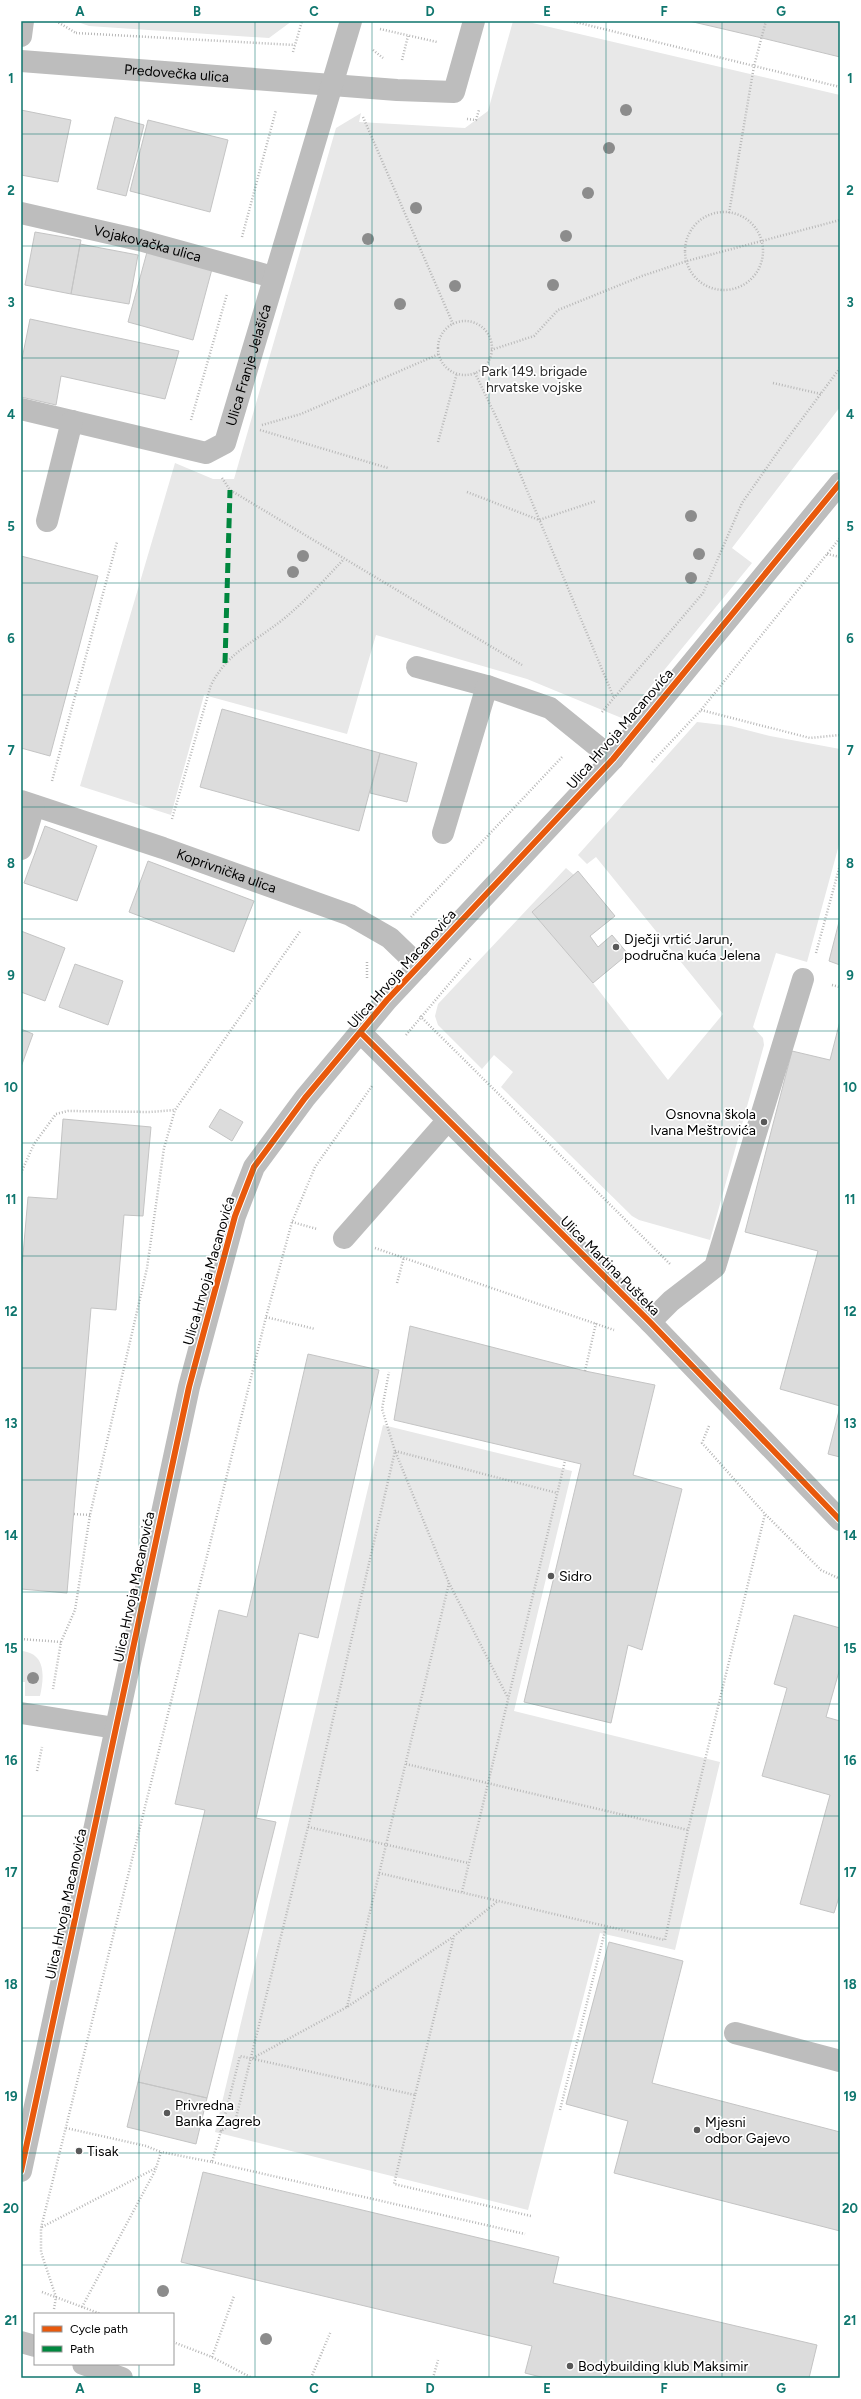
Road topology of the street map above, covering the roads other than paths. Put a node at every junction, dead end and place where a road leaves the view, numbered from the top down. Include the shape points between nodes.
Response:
1 (23, 21) edge
2 (474, 21) edge
3 (350, 23) edge
4 (21, 36) edge
5 (21, 61) edge
6 (331, 83) junction
7 (21, 213) edge
8 (273, 277) junction
9 (21, 409) edge
10 (72, 421) junction
11 (840, 483) edge
12 (47, 521) dead end
13 (417, 667) dead end
14 (487, 686) junction
15 (613, 759) junction
16 (33, 805) edge
17 (443, 833) dead end
18 (21, 849) edge
19 (419, 966) junction
20 (803, 979) road end
21 (360, 1032) junction
22 (448, 1120) junction
23 (344, 1238) road end
24 (650, 1322) junction
25 (840, 1520) edge
26 (21, 1714) edge
27 (115, 1728) junction
28 (735, 2033) dead end
29 (840, 2062) edge
30 (21, 2171) edge
31 (21, 2342) edge
32 (34, 2346) edge
33 (86, 2365) edge
34 (122, 2378) edge

1 - 4 street
2 - 6 street, Predovečka ulica via 454,92
3 - 6 street, Ulica Franje Jelašića
5 - 6 street, Predovečka ulica
6 - 8 street, Ulica Franje Jelašića
7 - 8 street, Vojakovačka ulica via 132,238
8 - 10 street, Ulica Franje Jelašića via 225,442 206,453
9 - 10 street
10 - 12 street
11 - 15 street, Ulica Hrvoja Macanovića
13 - 14 street
14 - 15 street via 550,708
14 - 17 street
15 - 19 street, Ulica Hrvoja Macanovića
16 - 18 street
16 - 19 street, Koprivnička ulica via 350,915 390,938
19 - 21 street, Ulica Hrvoja Macanovića
20 - 24 street via 715,1267
21 - 22 street, Ulica Martina Pušteka
21 - 27 street, Ulica Hrvoja Macanovića via 272,1140 254,1167 234,1216 189,1387
22 - 23 street
22 - 24 street, Ulica Martina Pušteka
24 - 25 street, Ulica Martina Pušteka
26 - 27 street
27 - 30 street, Ulica Hrvoja Macanovića
28 - 29 street
31 - 32 street
33 - 34 street

